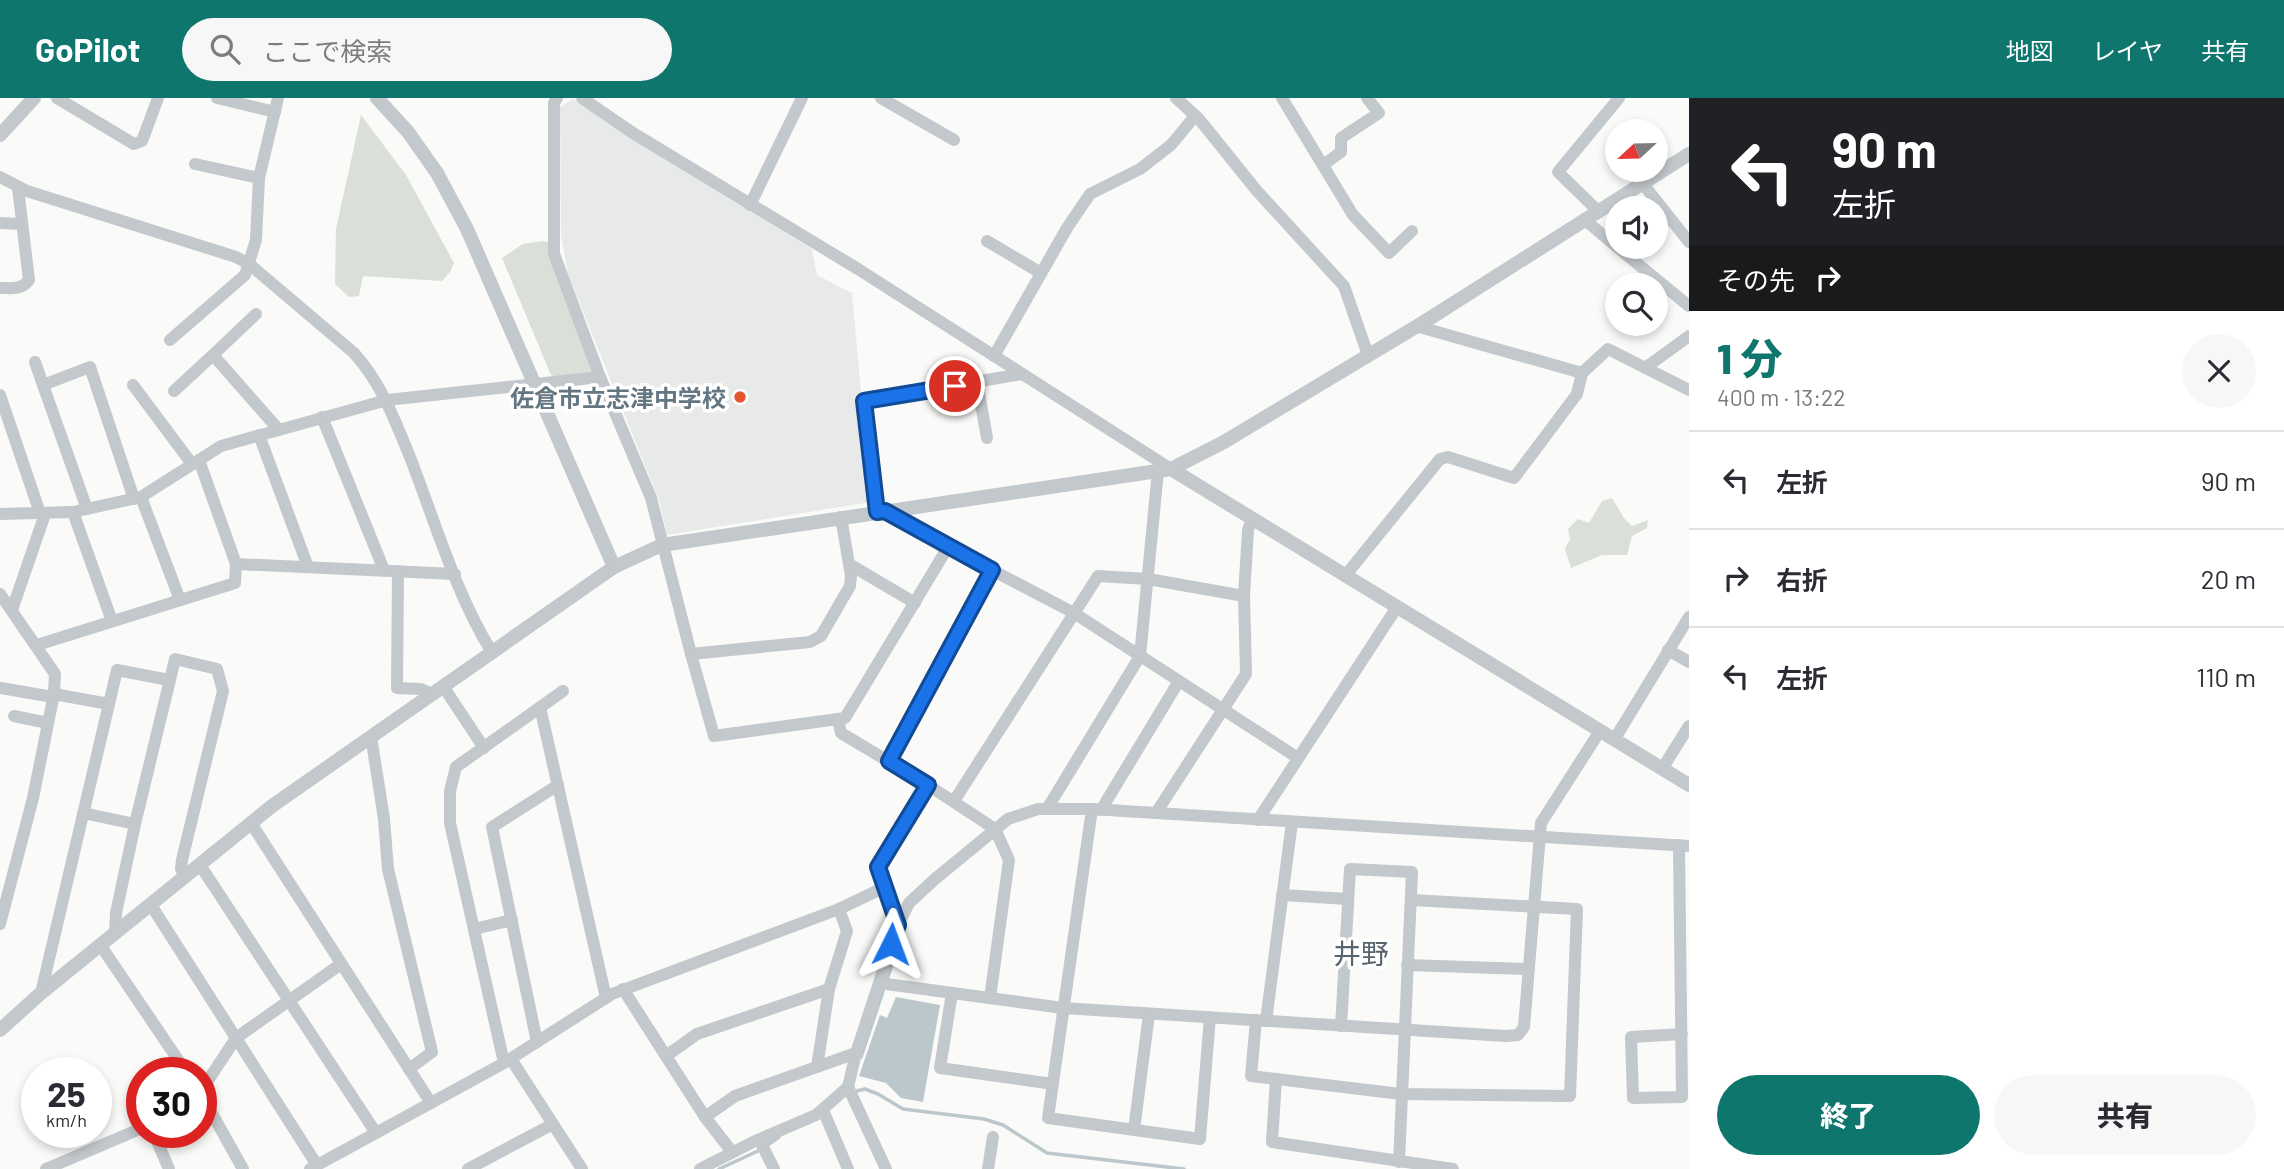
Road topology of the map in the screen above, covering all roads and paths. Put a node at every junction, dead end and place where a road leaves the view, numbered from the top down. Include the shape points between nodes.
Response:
1 (34, 98) edge
2 (57, 98) edge
3 (158, 98) edge
4 (217, 98) edge
5 (278, 98) edge
6 (377, 98) edge
7 (557, 98) edge
8 (582, 98) edge
9 (802, 98) edge
10 (881, 98) edge
11 (1176, 98) edge
12 (1282, 98) edge
13 (1367, 98) edge
14 (1619, 98) edge
15 (275, 112) junction
16 (1195, 116) junction
17 (0, 135) edge
18 (954, 140) dead end
19 (1689, 154) edge
20 (195, 164) dead end
21 (1322, 165) junction
22 (0, 177) edge
23 (258, 178) junction
24 (1643, 184) junction
25 (18, 188) junction
26 (750, 205) junction
27 (1599, 212) junction
28 (1585, 220) junction
29 (0, 223) edge
30 (22, 224) junction
31 (1412, 231) dead end
32 (1605, 237) edge
33 (987, 241) dead end
34 (1689, 242) edge
35 (1632, 259) edge
36 (249, 264) junction
37 (1041, 274) junction
38 (0, 288) edge
39 (1689, 306) edge
40 (256, 314) dead end
41 (1416, 326) junction
42 (1689, 336) edge
43 (170, 340) dead end
44 (213, 355) junction
45 (1368, 355) junction
46 (994, 356) junction
47 (35, 362) dead end
48 (1645, 368) junction
49 (1582, 373) junction
50 (1022, 374) junction
51 (600, 377) junction
52 (977, 382) junction
53 (534, 384) junction
54 (43, 385) junction
55 (133, 385) dead end
56 (1689, 390) edge
57 (174, 391) dead end
58 (0, 395) edge
59 (387, 400) junction
60 (322, 417) junction
61 (279, 430) junction
62 (259, 435) junction
63 (987, 438) dead end
64 (196, 462) junction
65 (1164, 470) junction
66 (138, 498) junction
67 (87, 509) junction
68 (73, 512) junction
69 (881, 512) junction
70 (42, 513) junction
71 (0, 514) edge
72 (841, 517) junction
73 (1252, 519) junction
74 (662, 545) junction
75 (948, 547) junction
76 (236, 564) junction
77 (849, 564) junction
78 (308, 567) junction
79 (614, 567) junction
80 (384, 570) junction
81 (992, 570) junction
82 (398, 571) junction
83 (455, 575) junction
84 (1345, 576) junction
85 (1148, 579) junction
86 (0, 594) edge
87 (1244, 596) junction
88 (180, 600) junction
89 (915, 603) junction
90 (1397, 607) junction
91 (12, 610) junction
92 (1074, 613) junction
93 (1689, 617) edge
94 (112, 621) junction
95 (37, 645) junction
96 (1668, 650) junction
97 (492, 652) junction
98 (691, 654) junction
99 (1140, 656) junction
100 (1689, 662) edge
101 (169, 680) junction
102 (1179, 681) junction
103 (1, 688) edge
104 (437, 690) junction
105 (563, 691) dead end
106 (53, 695) junction
107 (109, 705) junction
108 (540, 707) junction
109 (1223, 710) junction
110 (14, 716) dead end
111 (838, 720) junction
112 (48, 723) junction
113 (1689, 726) edge
114 (1600, 731) junction
115 (371, 736) junction
116 (1614, 740) junction
117 (484, 748) junction
118 (1298, 758) junction
119 (889, 761) junction
120 (1662, 769) junction
121 (558, 785) junction
122 (928, 785) junction
123 (1689, 785) edge
124 (954, 802) junction
125 (1047, 809) junction
126 (1096, 810) junction
127 (83, 813) junction
128 (1156, 813) junction
129 (1258, 820) junction
130 (1292, 822) junction
131 (251, 823) junction
132 (135, 824) junction
133 (995, 829) junction
134 (1540, 837) junction
135 (1684, 846) edge
136 (200, 865) junction
137 (186, 877) junction
138 (885, 887) junction
139 (1282, 895) junction
140 (1349, 899) junction
141 (1410, 900) junction
142 (151, 905) junction
143 (1534, 905) junction
144 (839, 909) junction
145 (512, 920) junction
146 (0, 924) edge
147 (898, 925) junction
148 (474, 929) junction
149 (115, 934) junction
150 (101, 946) junction
151 (341, 964) junction
152 (1407, 965) junction
153 (1529, 969) junction
154 (879, 983) junction
155 (623, 989) junction
156 (830, 989) junction
157 (41, 993) junction
158 (952, 993) junction
159 (606, 998) junction
160 (990, 998) junction
161 (289, 1000) junction
162 (1063, 1008) junction
163 (1149, 1014) junction
164 (1210, 1017) junction
165 (1261, 1021) junction
166 (1341, 1026) junction
167 (0, 1030) edge
168 (1403, 1030) junction
169 (1682, 1034) junction
170 (236, 1038) junction
171 (537, 1042) junction
172 (856, 1053) junction
173 (666, 1056) junction
174 (176, 1057) edge
175 (508, 1061) junction
176 (217, 1067) edge
177 (817, 1068) junction
178 (409, 1069) junction
179 (1276, 1079) junction
180 (1053, 1084) junction
181 (848, 1087) junction
182 (1401, 1094) junction
183 (431, 1103) junction
184 (823, 1110) junction
185 (705, 1117) junction
186 (217, 1123) edge
187 (553, 1124) junction
188 (1134, 1130) junction
189 (376, 1133) junction
190 (126, 1135) edge
191 (993, 1137) dead end
192 (760, 1140) junction
193 (160, 1148) edge
194 (732, 1152) junction
195 (1399, 1163) junction
196 (313, 1167) edge
197 (705, 1167) edge
198 (46, 1169) edge
199 (169, 1169) edge
200 (243, 1169) edge
201 (468, 1169) edge
202 (582, 1169) edge
203 (774, 1169) edge
204 (848, 1169) edge
205 (886, 1169) edge
206 (988, 1169) edge
207 (1453, 1169) edge

1 - 17 street
2 - 3 street via 134,144 142,141
4 - 15 street
5 - 15 street
6 - 53 street via 437,173 467,229
7 - 51 street via 554,254
8 - 26 street
9 - 26 street
10 - 18 street
11 - 16 street
12 - 21 street
13 - 21 street via 1379,113 1341,138 1341,152
14 - 27 street via 1558,172
15 - 23 street
16 - 37 street via 1171,145 1140,169 1090,194
16 - 45 street via 1256,191 1344,286
19 - 24 street
20 - 23 street
21 - 31 street via 1353,215 1389,253
22 - 25 street
23 - 36 street via 256,240
24 - 27 street
24 - 34 street
25 - 30 street
25 - 36 street
26 - 46 street
27 - 28 street
28 - 32 street
28 - 41 street
29 - 30 street
30 - 38 street via 29,280 18,288
33 - 37 street
35 - 39 street
36 - 43 street via 245,275
36 - 59 street via 354,353
37 - 46 street
40 - 44 street
41 - 45 street
41 - 49 street
42 - 48 street
44 - 57 street
44 - 61 street
45 - 65 street via 1224,442
46 - 50 street
47 - 54 street
48 - 49 street via 1608,349
48 - 56 street
49 - 84 street via 1577,394 1514,478 1448,457 1440,459
50 - 52 street
50 - 65 street
51 - 53 street
51 - 74 street via 651,498
52 - 63 street
52 - 69 street via 864,401
53 - 59 street
53 - 79 street
54 - 66 street via 90,367
54 - 67 street
55 - 64 street
58 - 70 street
59 - 60 street
59 - 83 street
60 - 61 street
60 - 80 street
61 - 62 street
62 - 64 street via 220,446
62 - 78 street
64 - 66 street
64 - 76 street
65 - 69 street
65 - 73 street
65 - 85 street
66 - 67 street
66 - 88 street
67 - 68 street
68 - 70 street
68 - 94 street
69 - 72 street
69 - 75 street
70 - 71 street
70 - 91 street
72 - 74 street
72 - 77 street
73 - 84 street
73 - 87 street
74 - 79 street
74 - 98 street
75 - 81 street
75 - 89 street
76 - 78 street
76 - 88 street via 235,583
77 - 89 street
77 - 98 street via 850,586 821,636 810,642
78 - 80 street
79 - 97 street
80 - 82 street
81 - 92 street
81 - 119 street
82 - 83 street
82 - 104 street via 397,688
83 - 97 street
84 - 90 street
85 - 87 street
85 - 92 street via 1098,576
85 - 99 street
86 - 91 street
87 - 109 street via 1246,674
88 - 94 street
89 - 111 street via 845,718
90 - 114 street
90 - 118 street
91 - 95 street
92 - 99 street
92 - 124 street
93 - 96 street
94 - 95 street
95 - 106 street via 55,674
96 - 100 street
96 - 116 street
97 - 104 street
98 - 111 street via 714,736
99 - 102 street
99 - 125 street
101 - 107 street via 117,670
101 - 132 street
101 - 137 street via 175,659 217,669 223,691 182,860
102 - 109 street
102 - 126 street
103 - 106 street
104 - 115 street
104 - 117 street
105 - 108 street
106 - 107 street
106 - 112 street
107 - 127 street
108 - 117 street
108 - 121 street
109 - 118 street
109 - 128 street
110 - 112 street
111 - 119 street via 841,733
112 - 146 street
113 - 120 street
114 - 116 street
114 - 134 street via 1541,823
115 - 131 street
115 - 178 street via 388,869 432,1052
116 - 120 street
117 - 148 street via 456,767 450,791 450,824
118 - 129 street
119 - 122 street
120 - 123 street
121 - 145 street via 492,827
121 - 159 street
122 - 124 street
122 - 138 street via 878,867
124 - 133 street
125 - 126 street
125 - 133 street via 1007,819
126 - 128 street
126 - 162 street
127 - 132 street
127 - 157 street
128 - 129 street
129 - 130 street
130 - 134 street
130 - 139 street
131 - 136 street
131 - 151 street
132 - 149 street
133 - 147 street via 909,903
133 - 160 street via 1009,860
134 - 135 street
134 - 143 street
135 - 169 street
136 - 137 street
136 - 161 street
137 - 142 street
138 - 144 street
138 - 147 street
139 - 140 street
139 - 165 street
140 - 141 street via 1350,869 1412,872
140 - 166 street
141 - 143 street
141 - 152 street
142 - 149 street
142 - 170 street
143 - 153 street
143 - 182 street via 1577,909 1570,1096
144 - 155 street
144 - 156 street via 847,931
145 - 148 street
145 - 171 street
147 - 154 street
148 - 175 street
149 - 150 street
150 - 157 street
150 - 174 street
151 - 161 street
151 - 178 street
152 - 153 street
152 - 168 street
153 - 168 street via 1524,1027 1518,1035
154 - 158 street
154 - 172 street
155 - 159 street
155 - 173 street
156 - 173 street via 697,1034
156 - 177 street
157 - 167 street
158 - 160 street
158 - 180 street via 940,1068
159 - 171 street
160 - 162 street
161 - 170 street
161 - 189 street
162 - 163 street
162 - 180 street
163 - 164 street
163 - 188 street
164 - 165 street
164 - 188 street via 1200,1139
165 - 166 street
165 - 179 street via 1251,1076
166 - 168 street
168 - 182 street
169 - 169 street via 1632,1037 1633,1098 1682,1097
170 - 176 street
170 - 196 street
171 - 175 street
172 - 177 street
172 - 181 street
173 - 185 street
175 - 183 street
175 - 187 street
177 - 185 street via 735,1096
178 - 183 street
179 - 182 street
179 - 195 street via 1272,1142
180 - 188 street via 1048,1118
181 - 184 street
181 - 205 street
182 - 195 street
183 - 189 street
184 - 192 street
184 - 204 street
185 - 194 street
186 - 200 street
187 - 201 street
187 - 202 street
189 - 196 street
190 - 198 street
191 - 206 street
192 - 194 street
192 - 203 street
193 - 199 street
194 - 197 street
195 - 207 street

